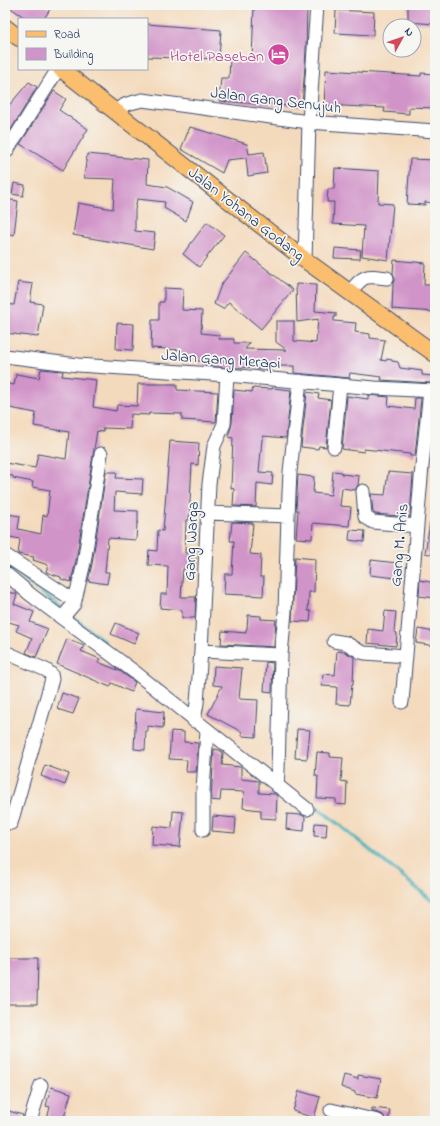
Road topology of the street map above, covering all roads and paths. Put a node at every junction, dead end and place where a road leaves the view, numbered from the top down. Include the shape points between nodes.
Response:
1 (317, 5) edge
2 (5, 27) edge
3 (18, 37) edge
4 (59, 70) edge
5 (61, 70) edge
6 (115, 110) junction
7 (309, 122) junction
8 (435, 131) edge
9 (6, 152) edge
10 (305, 260) junction
11 (387, 278) dead end
12 (350, 292) junction
13 (435, 354) edge
14 (5, 356) edge
15 (227, 375) junction
16 (300, 381) junction
17 (340, 385) junction
18 (432, 390) edge
19 (334, 447) dead end
20 (101, 454) dead end
21 (363, 491) dead end
22 (208, 513) junction
23 (288, 516) junction
24 (417, 526) junction
25 (5, 556) edge
26 (5, 573) edge
27 (69, 610) junction
28 (334, 641) dead end
29 (201, 651) junction
30 (5, 652) edge
31 (281, 654) junction
32 (406, 656) junction
33 (402, 702) dead end
34 (195, 716) junction
35 (207, 731) junction
36 (277, 780) junction
37 (307, 809) dead end
38 (11, 822) dead end
39 (203, 830) dead end
40 (41, 1085) dead end
41 (331, 1110) dead end
42 (30, 1121) edge
43 (378, 1121) edge

1 - 7 street
2 - 3 main road
4 - 9 street
5 - 6 main road, Jalan Yohana Godang
6 - 7 street, Jalan Gang Senujuh via 142,100
6 - 10 main road, Jalan Yohana Godang
7 - 8 street, Jalan Gang Senujuh
7 - 10 street
10 - 12 main road, Jalan Yohana Godang
11 - 12 street via 363,277
12 - 13 main road, Jalan Yohana Godang
14 - 15 street, Jalan Gang Merapi via 78,365
15 - 16 street, Jalan Gang Merapi
15 - 22 street, Gang Warga via 225,417 214,446
16 - 17 street, Jalan Gang Merapi
16 - 23 street
17 - 18 street, Jalan Gang Merapi
17 - 19 street
18 - 24 street, Gang M. Anis
20 - 27 street via 84,563
21 - 24 street via 367,519 373,522
22 - 23 street
22 - 29 street, Gang Warga
23 - 31 street
24 - 32 street, Gang M. Anis
25 - 27 street
26 - 27 street
27 - 34 street via 136,673
28 - 32 street via 346,643 365,653
29 - 31 street
29 - 34 street, Gang Warga
30 - 38 street via 46,670 51,674 52,680
31 - 36 street
32 - 33 street, Gang M. Anis
34 - 35 street
35 - 36 street
35 - 39 street
36 - 37 street
40 - 42 street
41 - 43 street

